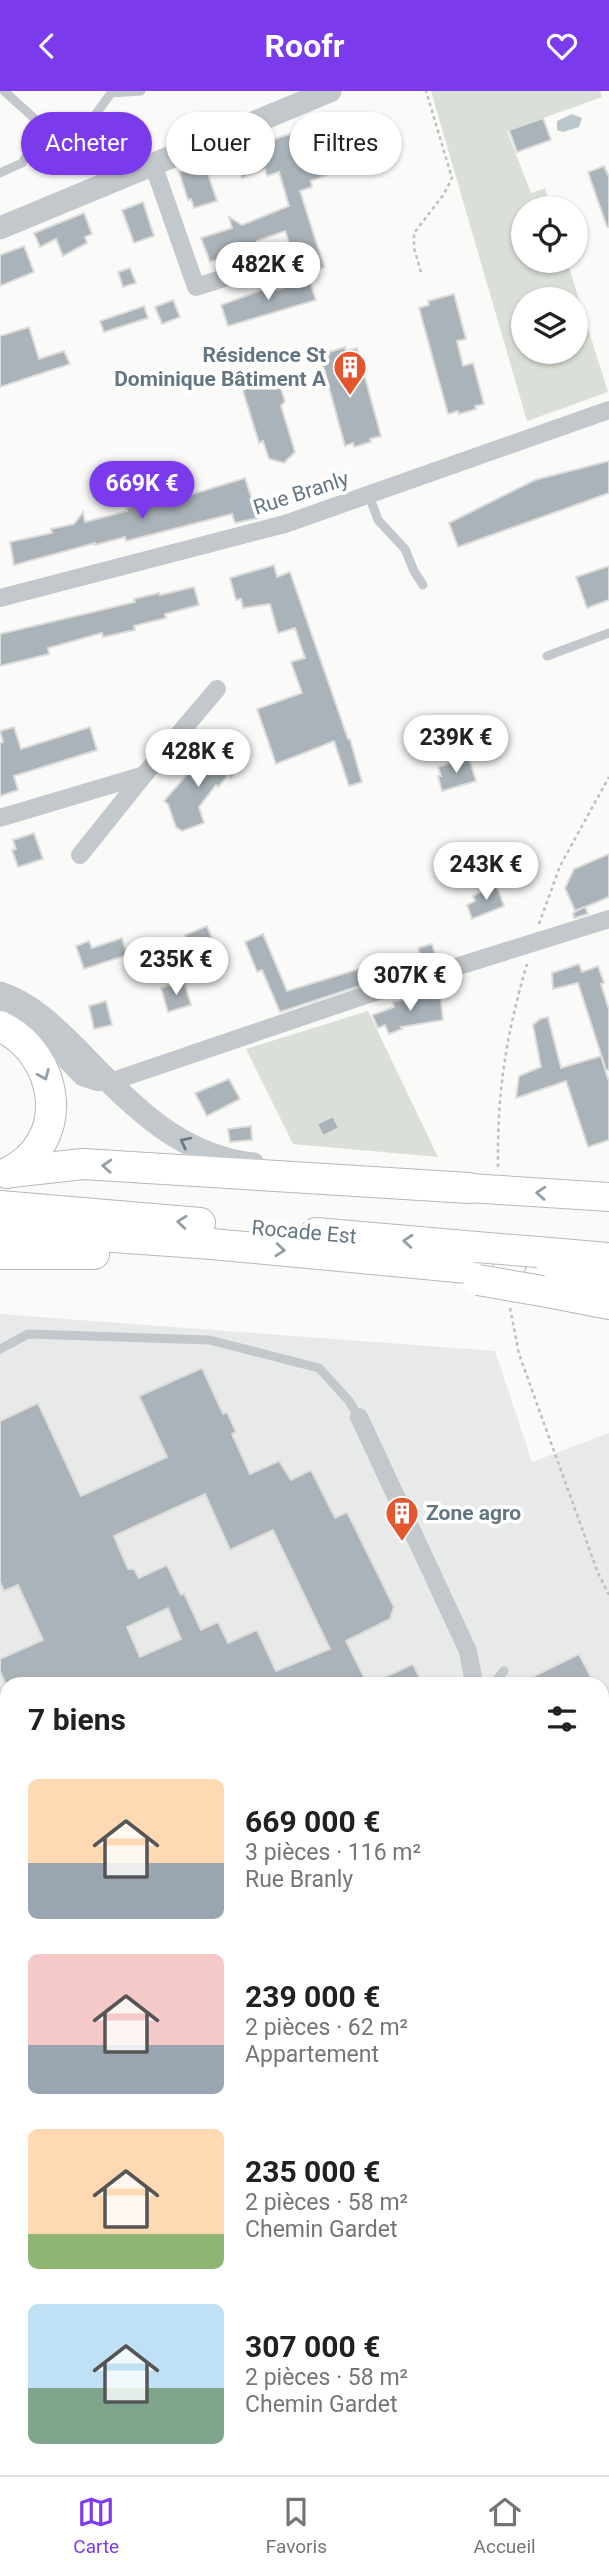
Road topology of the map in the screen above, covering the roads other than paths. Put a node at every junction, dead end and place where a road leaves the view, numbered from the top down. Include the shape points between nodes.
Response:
1 (4, 91) edge
2 (141, 91) edge
3 (330, 91) edge
4 (27, 112) edge
5 (97, 112) edge
6 (21, 163) edge
7 (153, 164) junction
8 (0, 173) edge
9 (0, 228) edge
10 (277, 261) dead end
11 (609, 410) edge
12 (369, 495) junction
13 (424, 585) dead end
14 (0, 598) edge
15 (609, 633) edge
16 (547, 656) dead end
17 (217, 689) dead end
18 (144, 775) junction
19 (0, 818) edge
20 (80, 855) dead end
21 (607, 926) edge
22 (0, 993) edge
23 (0, 1007) edge
24 (0, 1026) edge
25 (110, 1082) junction
26 (5, 1174) edge
27 (469, 1188) junction
28 (609, 1197) edge
29 (0, 1206) edge
30 (0, 1229) edge
31 (212, 1244) junction
32 (0, 1254) edge
33 (609, 1258) edge
34 (477, 1265) junction
35 (540, 1272) junction
36 (609, 1279) edge
37 (609, 1304) edge
38 (0, 1349) edge
39 (359, 1417) joint
40 (504, 1671) dead end
41 (473, 1677) edge
42 (499, 1677) edge

1 - 4 lane
2 - 5 lane via 111,93
3 - 7 street
6 - 8 lane
7 - 9 street
7 - 10 street via 196,287
11 - 12 street, Rue Branly
12 - 13 lane via 378,520 405,549
12 - 14 street, Rue Branly via 285,524
15 - 16 lane
17 - 18 street
18 - 19 street
18 - 20 street
21 - 25 street via 363,996
22 - 25 street via 38,1012
23 - 25 street via 33,1027 82,1077
24 -> 26 highway via 37,1059 51,1095 47,1131 38,1149
27 -> 25 street via 223,1158 157,1126
27 -> 26 highway via 83,1164
28 -> 27 main road
34 -> 29 highway, Rocade Est
30 - 31 highway, Rocade Est
31 - 32 highway via 190,1255
31 -> 34 highway, Rocade Est
33 - 35 highway, Rocade Est
34 - 35 highway, Rocade Est, bridge
34 - 35 highway, bridge
35 - 36 highway, Rocade Est
35 - 37 highway
38 - 39 lane via 28,1334 209,1340 319,1369
39 - 41 street via 468,1651
40 - 42 lane

